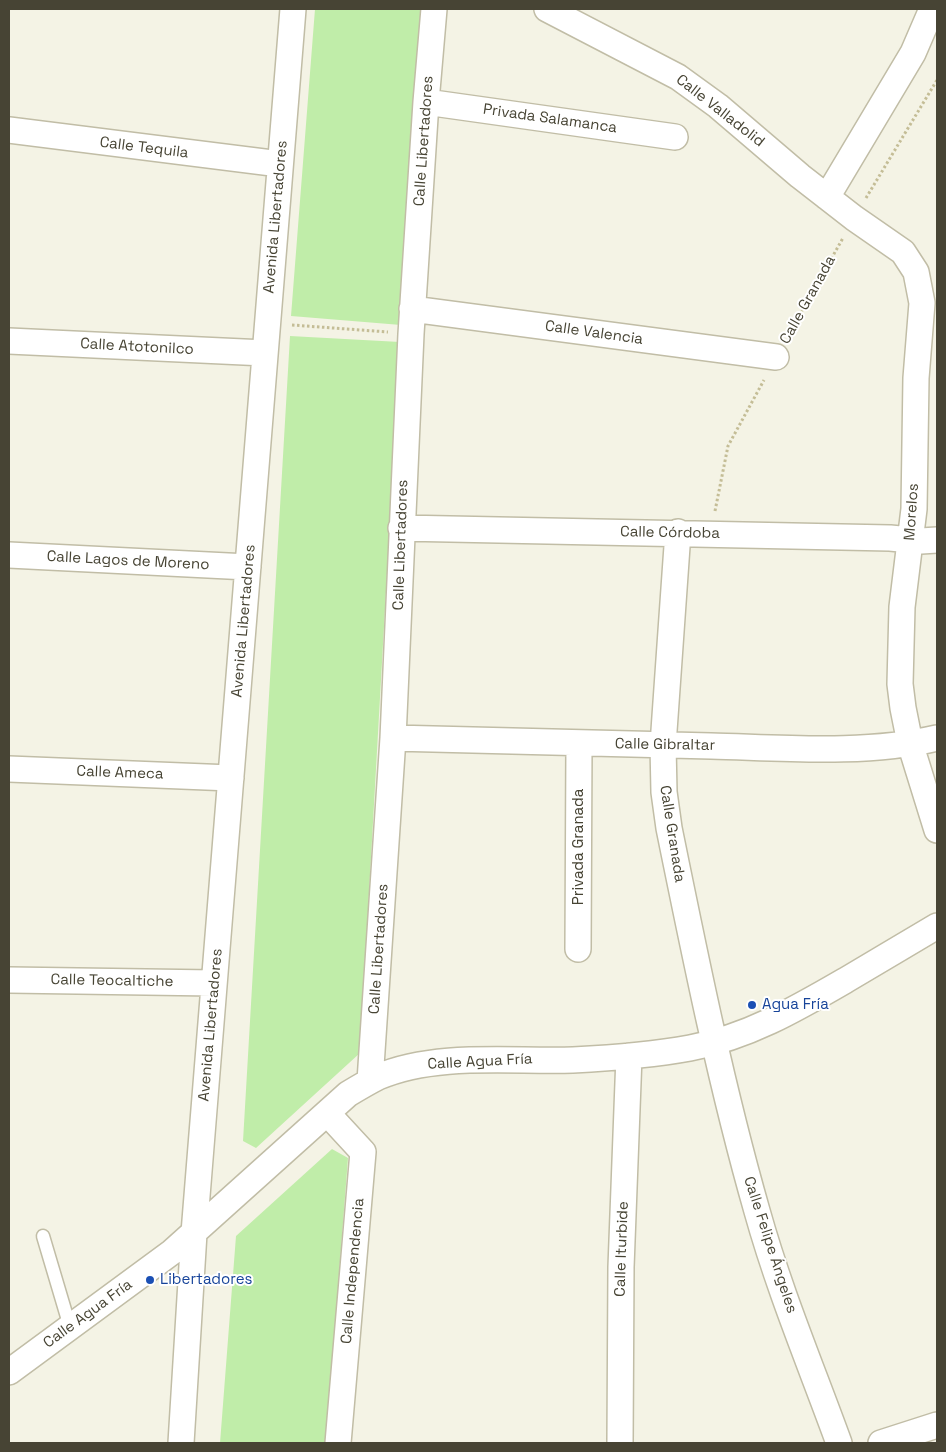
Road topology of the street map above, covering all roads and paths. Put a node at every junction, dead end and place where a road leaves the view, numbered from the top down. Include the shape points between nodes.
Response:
1 (293, 9) edge
2 (434, 9) edge
3 (547, 9) edge
4 (932, 9) edge
5 (937, 80) edge
6 (426, 102) junction
7 (9, 130) edge
8 (675, 137) dead end
9 (280, 164) junction
10 (827, 197) junction
11 (854, 218) junction
12 (412, 309) junction
13 (268, 323) junction
14 (411, 334) junction
15 (9, 340) edge
16 (265, 353) junction
17 (776, 357) junction
18 (928, 358) edge
19 (402, 528) junction
20 (678, 532) junction
21 (711, 534) junction
22 (911, 540) junction
23 (937, 540) edge
24 (9, 555) edge
25 (248, 567) junction
26 (393, 738) junction
27 (937, 738) edge
28 (910, 743) junction
29 (579, 744) junction
30 (663, 745) junction
31 (9, 769) edge
32 (231, 778) junction
33 (937, 830) edge
34 (937, 926) edge
35 (578, 949) dead end
36 (9, 980) edge
37 (214, 983) junction
38 (713, 1042) junction
39 (629, 1056) junction
40 (370, 1081) junction
41 (327, 1113) junction
42 (194, 1233) junction
43 (43, 1236) dead end
44 (70, 1328) junction
45 (9, 1372) edge
46 (937, 1425) edge
47 (181, 1443) edge
48 (338, 1443) edge
49 (620, 1443) edge
50 (839, 1443) edge
51 (881, 1443) edge

1 - 9 street, Avenida Libertadores
2 - 6 street, Calle Libertadores
3 - 10 street, Calle Valladolid via 678,77 718,106
4 - 10 street via 913,53
5 - 11 path, Calle Granada
6 - 8 street, Privada Salamanca
6 - 12 street, Calle Libertadores
7 - 9 street, Calle Tequila
9 - 13 street, Avenida Libertadores
10 - 11 street, Calle Valladolid
11 - 17 path, Calle Granada
11 - 18 street, Morelos via 903,252 916,272
12 - 14 street, Calle Libertadores
12 - 17 street, Calle Valencia
13 - 14 path
13 - 16 street, Avenida Libertadores
14 - 19 street, Calle Libertadores
15 - 16 street, Calle Atotonilco
16 - 25 street, Avenida Libertadores
17 - 21 path, Calle Granada via 728,446
18 - 22 street, Morelos
19 - 20 street, Calle Córdoba
19 - 26 street, Calle Libertadores
20 - 21 street, Calle Córdoba
20 - 30 street, Calle Granada
21 - 22 street, Calle Córdoba
22 - 23 street, Calle Córdoba
22 - 28 street, Morelos via 902,607 899,664
24 - 25 street, Calle Lagos de Moreno
25 - 32 street, Avenida Libertadores
26 - 29 street, Calle Gibraltar
26 - 40 street, Calle Libertadores
27 - 28 street, Calle Gibraltar
28 - 30 street, Calle Gibraltar via 826,749
28 - 33 street, Morelos
29 - 30 street, Calle Gibraltar
29 - 35 street, Privada Granada
30 - 38 street, Calle Granada via 669,828
31 - 32 street, Calle Ameca
32 - 37 street, Avenida Libertadores
34 - 38 street, Calle Agua Fría via 788,1014
36 - 37 street, Calle Teocaltiche
37 - 42 street, Avenida Libertadores
38 - 39 street, Calle Agua Fría
38 - 50 street, Calle Felipe Ángeles via 774,1267
39 - 40 street, Calle Agua Fría via 434,1064 397,1070
39 - 49 street, Calle Iturbide via 621,1266
40 - 41 street, Calle Agua Fría via 348,1094
41 - 42 street, Calle Agua Fría
41 - 48 street, Calle Independencia via 363,1152
42 - 44 street, Calle Agua Fría
42 - 47 street, Avenida Libertadores
43 - 44 lane
44 - 45 street, Calle Agua Fría
46 - 51 street

